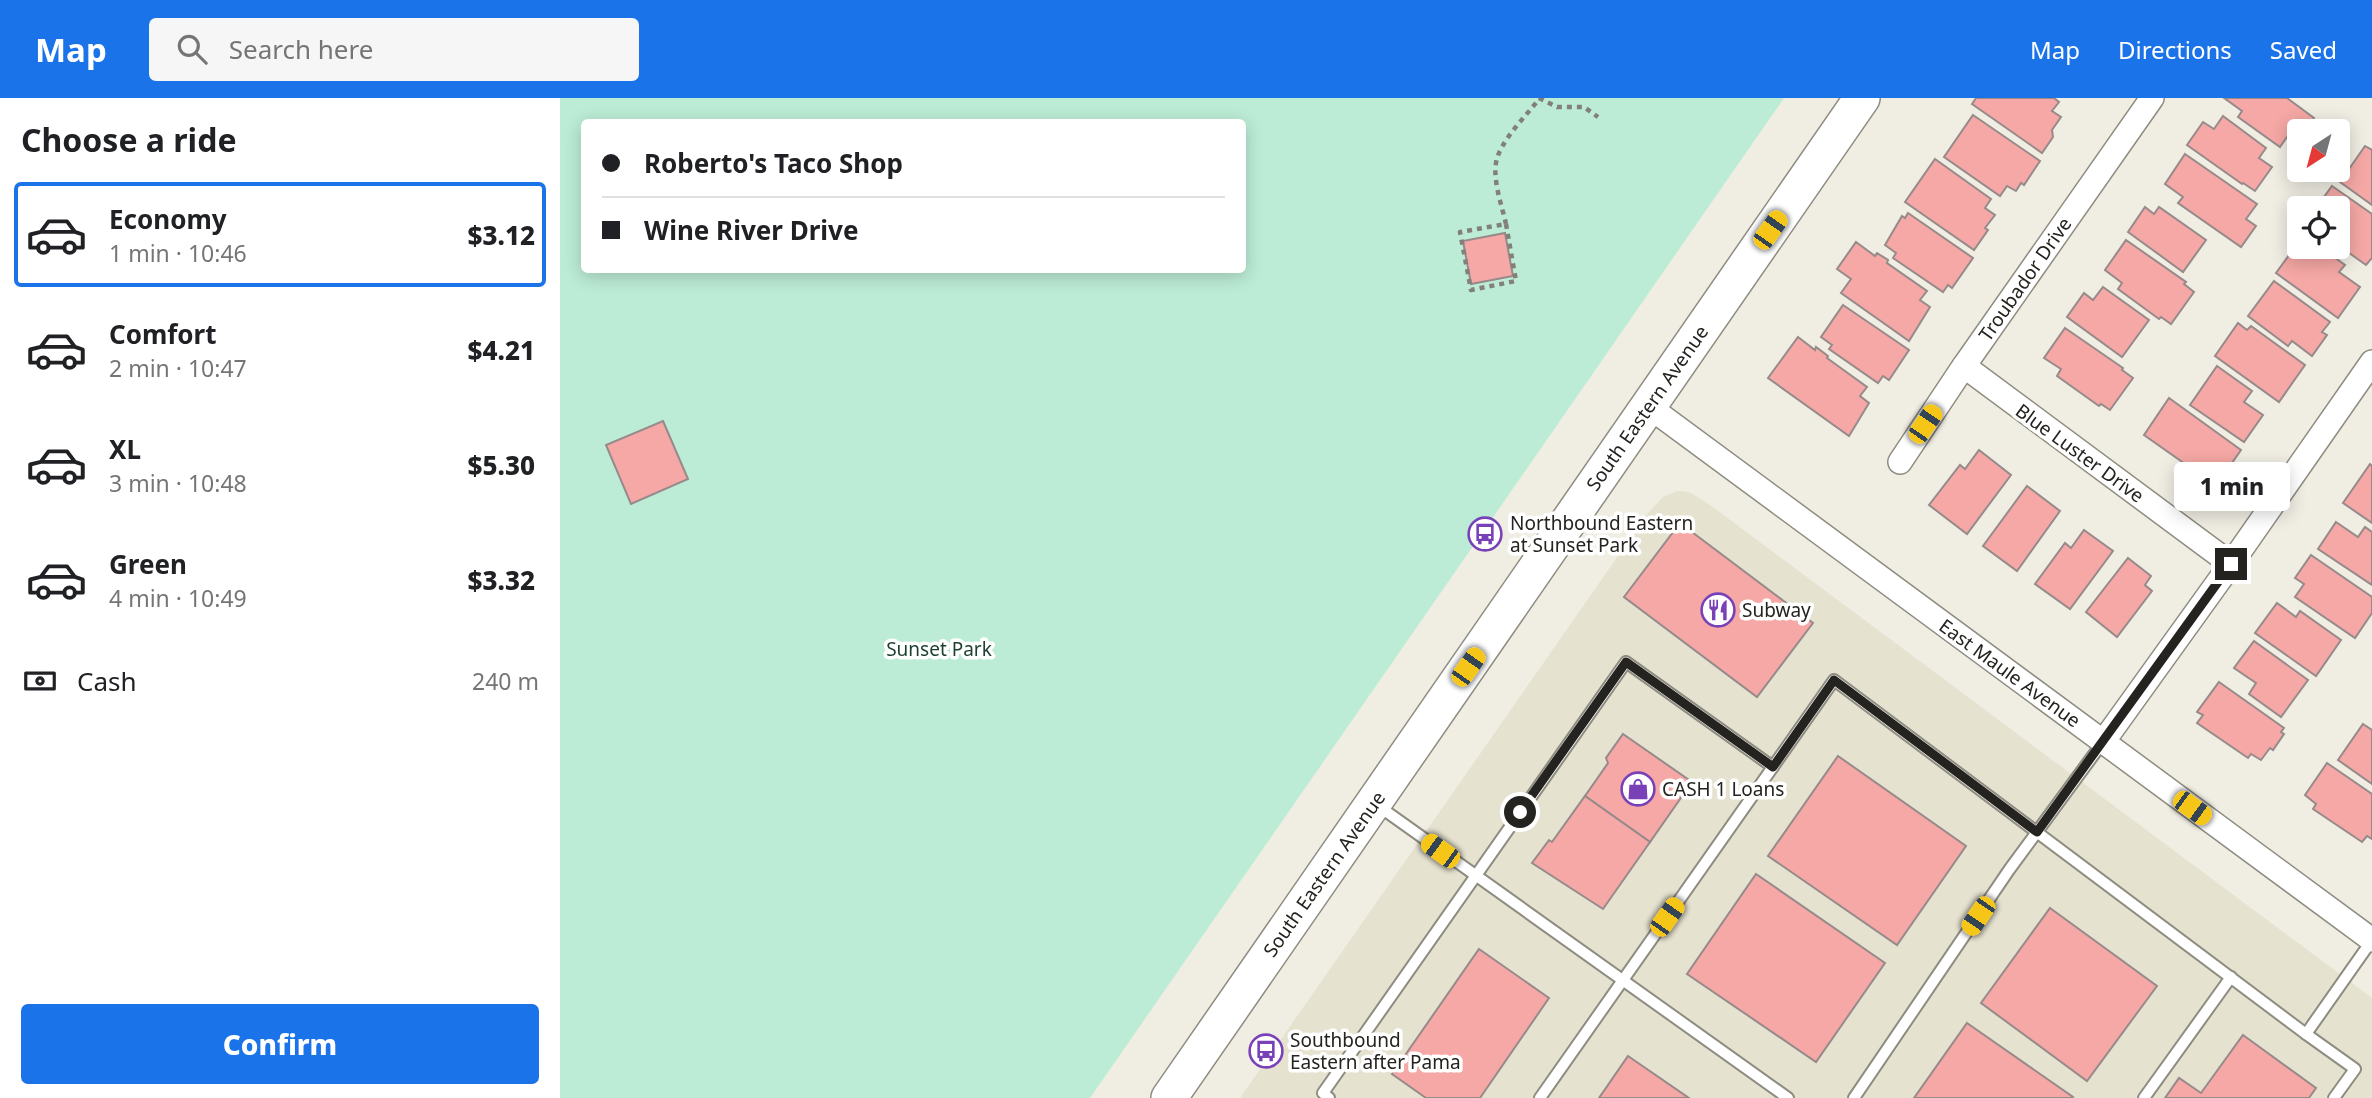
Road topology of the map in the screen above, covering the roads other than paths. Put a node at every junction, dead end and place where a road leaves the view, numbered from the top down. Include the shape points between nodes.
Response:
1 (1862, 98) edge
2 (2152, 98) edge
3 (2372, 362) edge
4 (1964, 366) junction
5 (1648, 406) junction
6 (1900, 462) dead end
7 (2231, 564) junction
8 (2103, 742) junction
9 (1773, 767) junction
10 (1373, 803) junction
11 (2037, 832) junction
12 (1475, 877) junction
13 (2372, 940) edge
14 (2231, 978) junction
15 (1622, 981) junction
16 (2306, 1034) junction
17 (1169, 1098) edge
18 (1329, 1098) edge
19 (1539, 1098) edge
20 (1788, 1098) edge
21 (1854, 1098) edge
22 (2144, 1098) edge
23 (2334, 1098) edge

1 - 5 main road, South Eastern Avenue
2 - 4 street, Troubador Drive
3 - 7 street
4 - 6 street, Troubador Drive
4 - 7 street, Blue Luster Drive
5 - 8 street, East Maule Avenue
5 - 10 main road, South Eastern Avenue
7 - 8 street
8 - 11 lane
8 - 13 street, East Maule Avenue
9 - 11 lane via 1834,680
9 - 12 lane via 1626,662
9 - 15 lane
10 - 12 lane
10 - 17 main road, South Eastern Avenue
11 - 14 lane
11 - 21 lane
12 - 15 lane
12 - 18 lane via 1323,1093
13 - 16 lane
14 - 16 lane
14 - 22 lane
15 - 19 lane
15 - 20 lane
16 - 23 lane via 2355,1069

